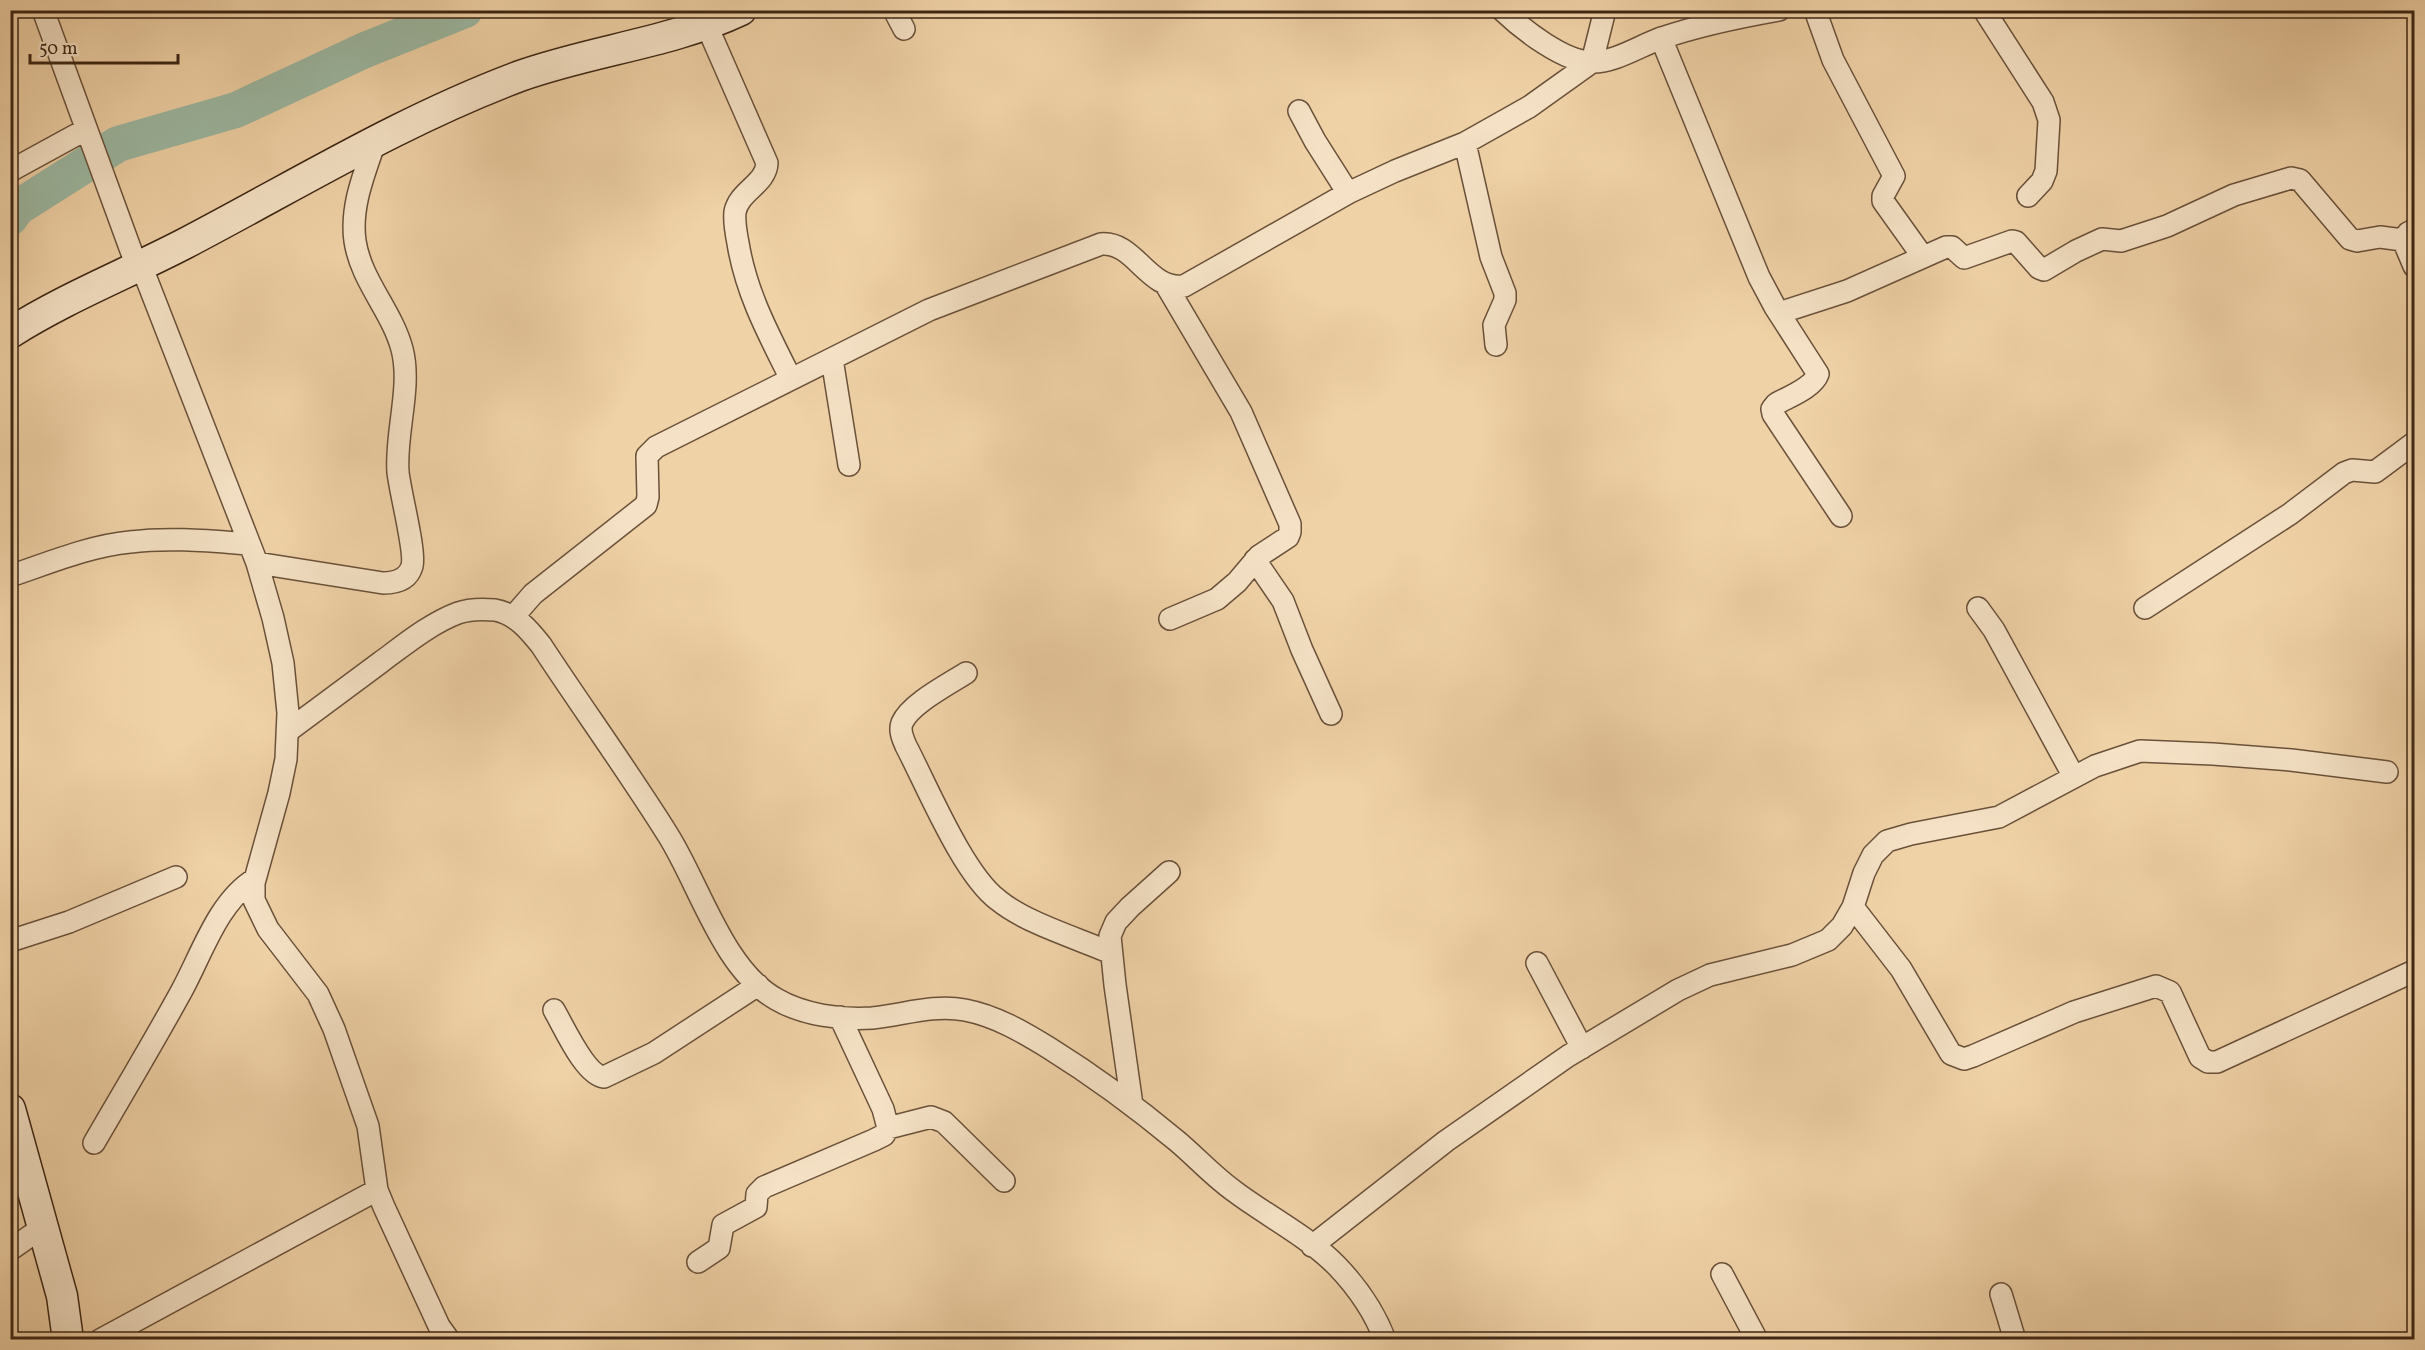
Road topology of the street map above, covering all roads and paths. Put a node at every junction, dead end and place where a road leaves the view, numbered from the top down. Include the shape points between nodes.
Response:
1 (43, 10) edge
2 (741, 10) edge
3 (1502, 10) edge
4 (1605, 10) edge
5 (1779, 10) edge
6 (1815, 10) edge
7 (1984, 10) edge
8 (707, 26) junction
9 (1661, 38) junction
10 (1592, 63) junction
11 (1299, 111) dead end
12 (86, 132) junction
13 (376, 139) junction
14 (1465, 142) junction
15 (10, 171) edge
16 (1348, 193) junction
17 (2028, 196) dead end
18 (2409, 235) edge
19 (1923, 257) junction
20 (139, 266) junction
21 (2415, 266) edge
22 (1166, 285) junction
23 (1779, 313) junction
24 (10, 333) edge
25 (1496, 345) dead end
26 (832, 359) junction
27 (791, 379) junction
28 (2415, 443) edge
29 (849, 465) dead end
30 (1841, 516) dead end
31 (253, 554) junction
32 (1255, 560) junction
33 (10, 576) edge
34 (1978, 608) dead end
35 (2145, 608) dead end
36 (513, 617) junction
37 (1170, 619) dead end
38 (966, 673) dead end
39 (1330, 714) dead end
40 (288, 731) junction
41 (2387, 772) dead end
42 (2074, 777) junction
43 (1169, 872) dead end
44 (176, 877) dead end
45 (255, 879) junction
46 (1853, 907) junction
47 (10, 941) edge
48 (1111, 953) junction
49 (1537, 963) dead end
50 (2415, 971) edge
51 (758, 985) junction
52 (554, 1010) dead end
53 (840, 1017) junction
54 (1582, 1048) junction
55 (1132, 1105) junction
56 (10, 1109) edge
57 (888, 1128) junction
58 (94, 1143) dead end
59 (1004, 1181) dead end
60 (377, 1190) junction
61 (44, 1227) junction
62 (1312, 1246) junction
63 (10, 1250) edge
64 (698, 1262) dead end
65 (1722, 1274) dead end
66 (2001, 1294) dead end
67 (68, 1340) edge
68 (100, 1340) edge
69 (449, 1340) edge
70 (1385, 1340) edge
71 (1757, 1340) edge
72 (2015, 1340) edge

1 - 12 street
2 - 8 main road
3 - 10 street via 1557,51
4 - 10 street
5 - 9 street
6 - 19 street via 1833,60 1894,176 1883,201
7 - 17 street via 2043,102 2049,120 2046,171
8 - 13 main road via 522,76
8 - 27 street via 767,163 765,174 737,204 735,226 749,291
9 - 10 street
9 - 23 street via 1759,277
10 - 14 street via 1529,107
11 - 16 street
12 - 15 street
12 - 20 street
13 - 20 main road
13 - 31 street via 356,201 354,236 367,275 402,350 405,378 397,463 412,567 401,580 383,583
14 - 16 street
14 - 25 street via 1491,257 1505,293 1494,325
16 - 22 street via 1191,282 1177,287
18 - 19 street via 2350,239 2300,180 2291,178 2234,195 2167,226 2118,242 2102,239 2044,270 2012,241 1964,258 1949,246
18 - 21 street
19 - 23 street via 1847,291
20 - 24 main road
20 - 31 street
22 - 26 street via 1118,246 1101,244 929,310
22 - 32 street via 1241,412 1290,524 1288,537
23 - 30 street via 1818,374 1816,380 1776,404 1773,414
26 - 27 street
26 - 29 street
27 - 36 street via 651,451 646,463 646,505 532,594
28 - 35 street via 2375,472 2348,471 2290,514
31 - 33 street via 179,539 130,541
31 - 40 street via 283,663
32 - 37 street via 1227,592
32 - 39 street via 1283,601
34 - 42 street via 1994,630
36 - 40 street via 494,610 475,610 446,619
36 - 51 street via 542,645 639,789 670,838 726,945
38 - 48 street via 907,715 901,734 906,746 979,881 996,900 1017,913
40 - 45 street via 279,793
41 - 42 street via 2291,760 2150,751 2106,761
42 - 46 street via 2000,817 1887,841 1873,855
43 - 48 street via 1116,922 1110,936
44 - 47 street via 69,922
45 - 58 street via 236,894 222,913
45 - 60 street via 253,893 260,917 308,978 334,1029 368,1126
46 - 50 street via 1901,969 1950,1054 1964,1059 2074,1012 2156,986 2170,992 2200,1057 2217,1062
46 - 54 street via 1842,926 1816,946 1791,956 1710,975
48 - 55 street
49 - 54 street
51 - 52 street via 654,1053 604,1077 598,1077 586,1065
51 - 53 street via 790,1006
53 - 55 street via 873,1018 948,1008 979,1014 1021,1031
53 - 57 street
54 - 62 street via 1446,1141
55 - 62 street via 1231,1189
56 - 61 main road
57 - 59 street via 931,1117 944,1122
57 - 64 street via 874,1140 764,1187 757,1194 756,1207 723,1225 719,1248
60 - 68 street
60 - 69 street
61 - 63 street
61 - 67 main road via 62,1296
62 - 70 street via 1339,1268 1361,1295
65 - 71 street
66 - 72 street

